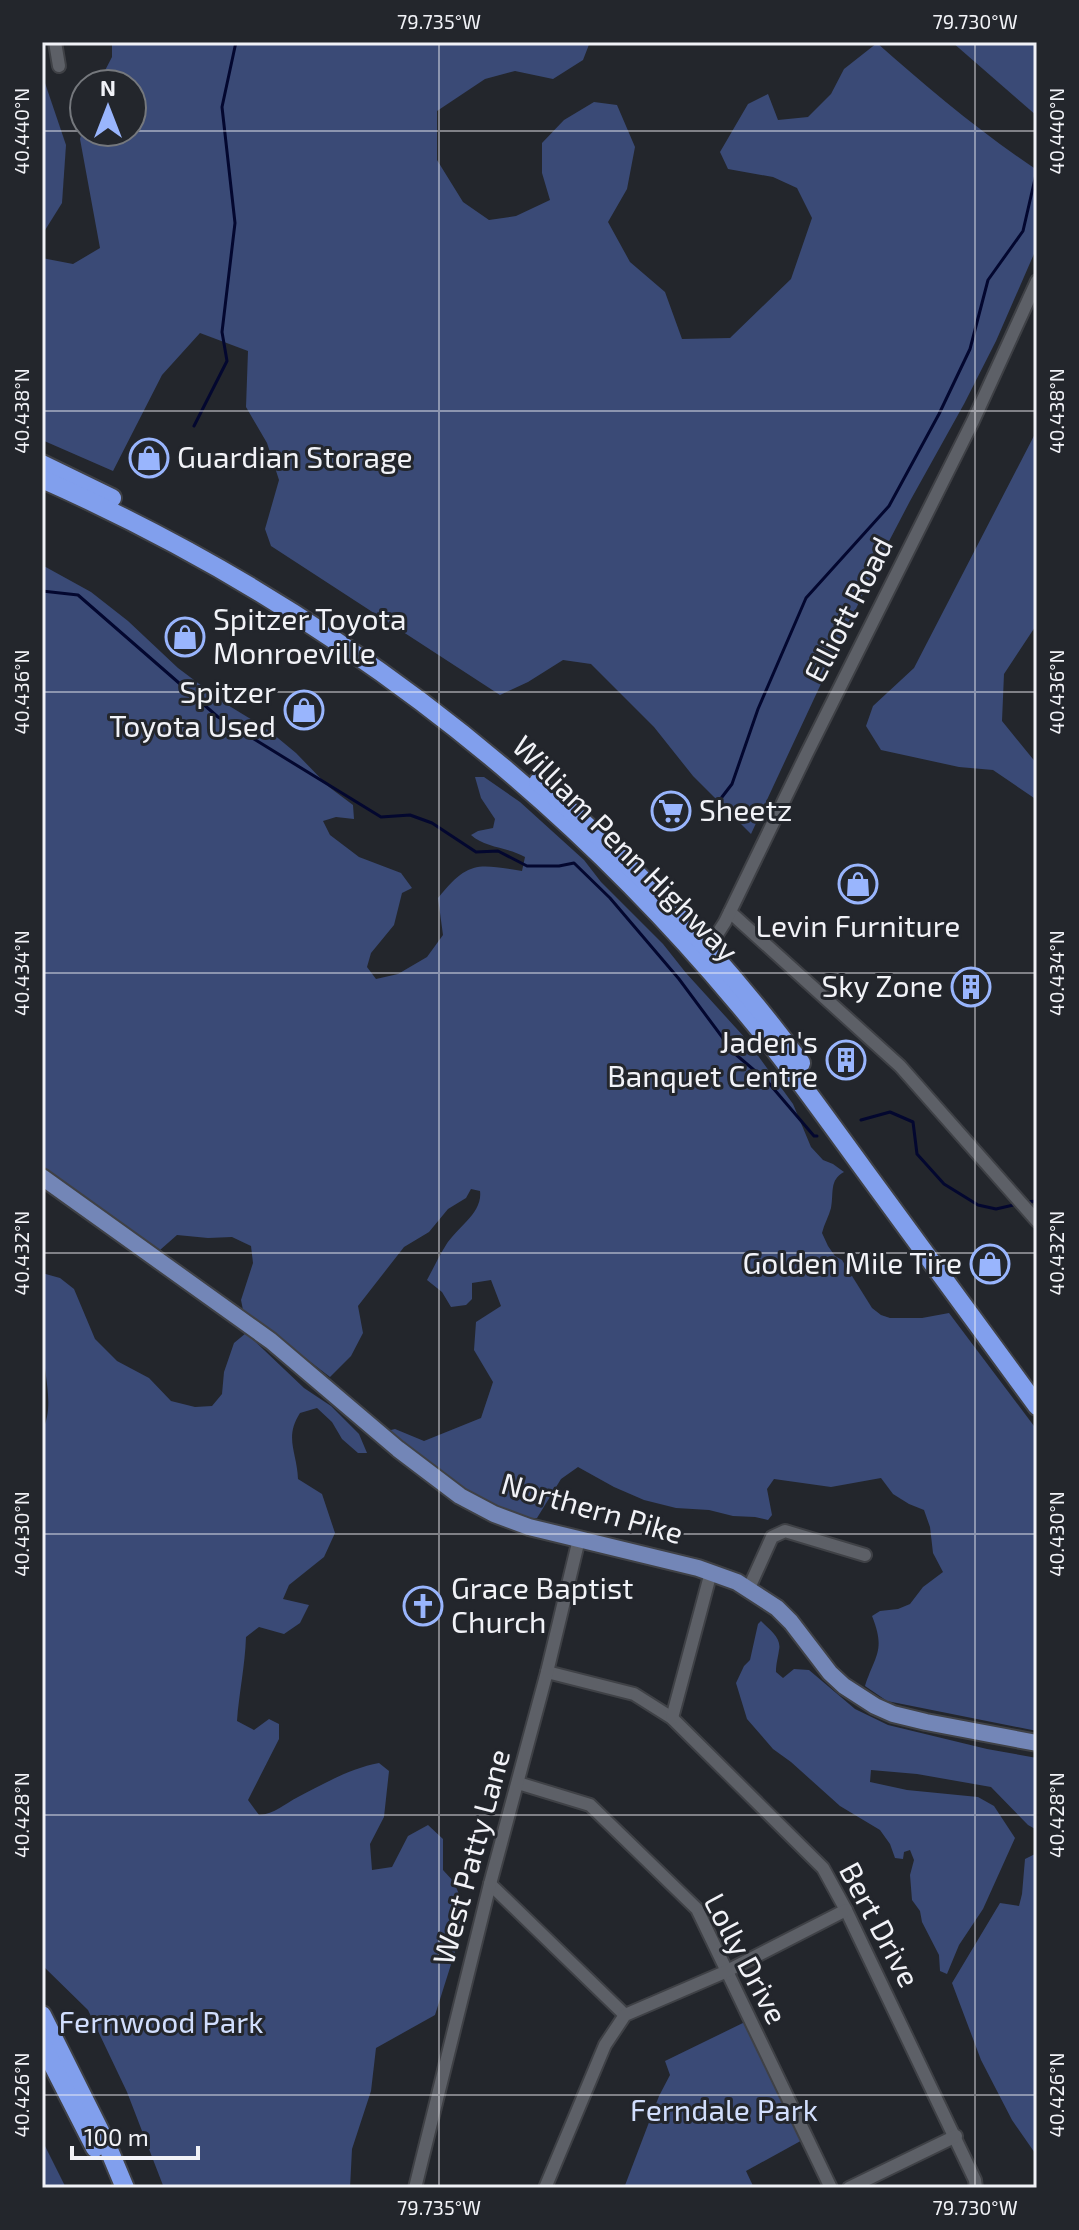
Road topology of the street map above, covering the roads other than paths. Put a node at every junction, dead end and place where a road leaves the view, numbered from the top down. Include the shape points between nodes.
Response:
1 (55, 42) edge
2 (59, 66) dead end
3 (1037, 281) edge
4 (42, 464) edge
5 (42, 479) edge
6 (730, 912) junction
7 (700, 950) junction
8 (42, 1177) edge
9 (1037, 1221) edge
10 (1037, 1388) edge
11 (1037, 1406) edge
12 (579, 1539) junction
13 (865, 1555) dead end
14 (711, 1572) junction
15 (749, 1588) junction
16 (547, 1672) junction
17 (672, 1718) junction
18 (1037, 1743) edge
19 (518, 1783) junction
20 (490, 1884) junction
21 (846, 1910) junction
22 (725, 1972) junction
23 (42, 2015) edge
24 (625, 2015) junction
25 (42, 2044) edge
26 (956, 2136) junction
27 (111, 2188) edge
28 (125, 2188) edge
29 (415, 2188) edge
30 (545, 2188) edge
31 (831, 2188) edge
32 (849, 2188) edge
33 (976, 2188) edge

1 - 2 street
3 - 6 street, Elliott Road
4 - 7 highway, William Penn Highway via 273,588 424,689 569,808 641,877
5 - 7 highway, William Penn Highway via 242,582 406,689 489,754
6 - 7 street, Elliott Road
6 - 9 street via 900,1066
7 - 10 highway, William Penn Highway via 747,994 805,1068
7 - 11 highway, William Penn Highway
8 - 12 main road, Northern Pike via 271,1341 451,1490 508,1520
12 - 14 main road, Northern Pike
12 - 16 street, West Patty Lane
13 - 15 street via 785,1531 772,1537
14 - 15 main road, Northern Pike
14 - 17 street
15 - 18 main road, Northern Pike via 791,1622 830,1673 875,1706 926,1722
16 - 17 street, Bert Drive via 634,1694
16 - 19 street, West Patty Lane
17 - 21 street, Bert Drive via 823,1868
19 - 20 street, West Patty Lane
19 - 22 street, Lolly Drive via 590,1805 697,1909
20 - 24 street
20 - 29 street, West Patty Lane
21 - 22 street
21 - 26 street, Bert Drive
22 - 24 street
22 - 31 street, Lolly Drive
23 - 28 highway
24 - 30 street via 605,2045
25 - 27 highway
26 - 32 street
26 - 33 street, Bert Drive

